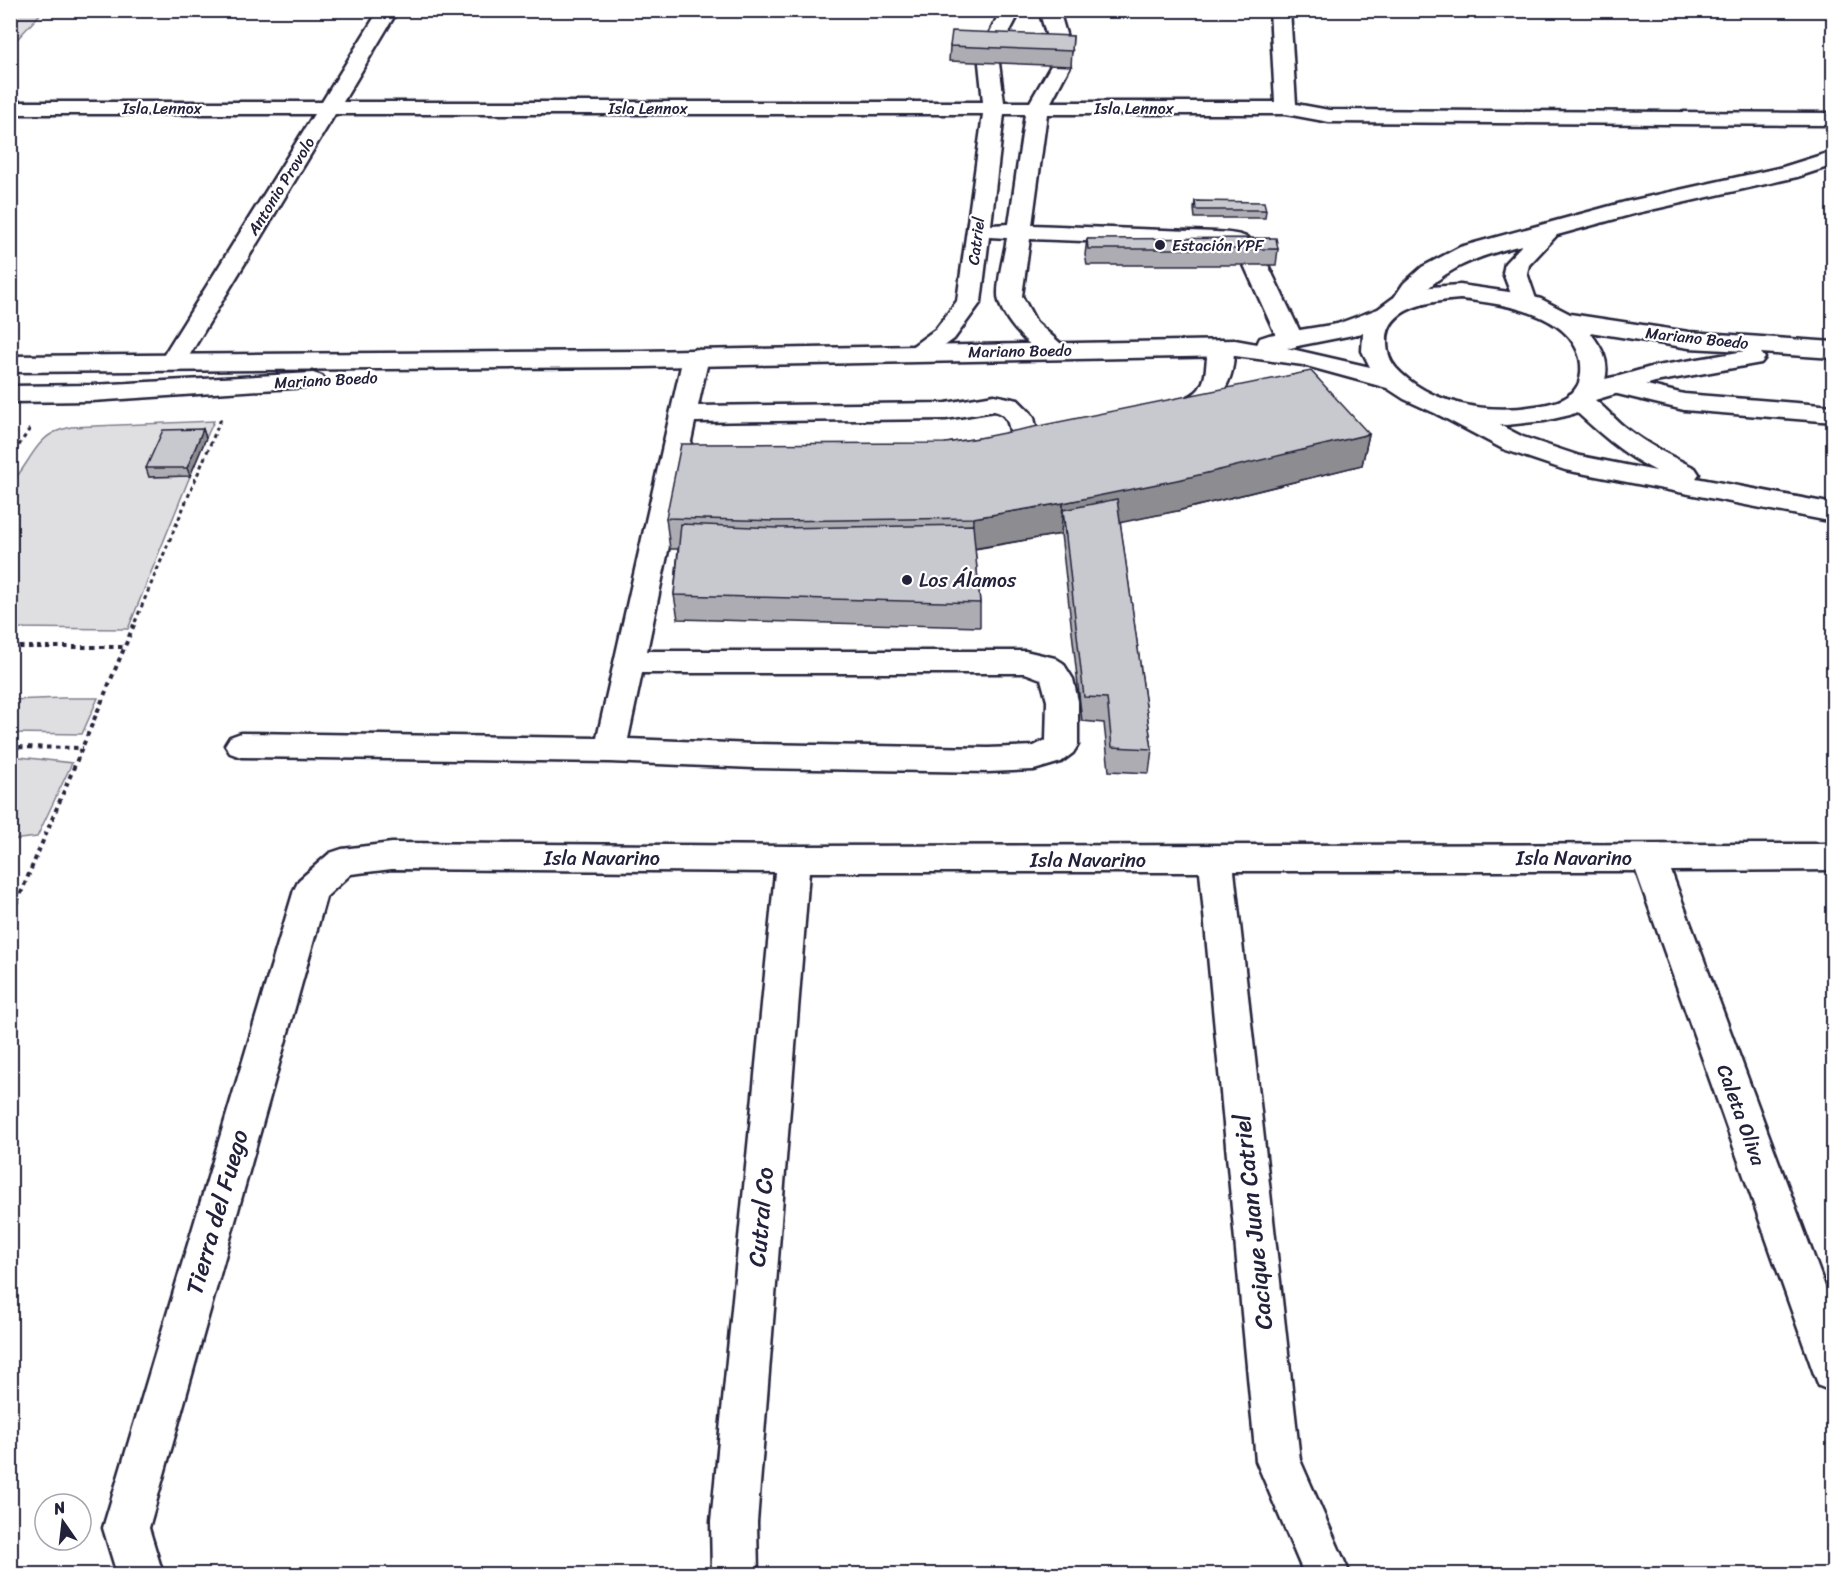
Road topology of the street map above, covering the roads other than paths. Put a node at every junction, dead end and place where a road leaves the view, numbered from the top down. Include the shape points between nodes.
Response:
1 (389, 10) edge
2 (1011, 10) edge
3 (1049, 10) edge
4 (1280, 10) edge
5 (10, 108) edge
6 (330, 108) junction
7 (994, 108) junction
8 (1037, 108) junction
9 (1286, 108) junction
10 (1833, 119) edge
11 (1833, 158) edge
12 (978, 230) junction
13 (1550, 230) junction
14 (1018, 232) junction
15 (1525, 302) junction
16 (1394, 309) junction
17 (1562, 320) junction
18 (1291, 340) junction
19 (1228, 348) junction
20 (1833, 350) edge
21 (1055, 351) junction
22 (919, 353) junction
23 (696, 357) junction
24 (641, 359) junction
25 (173, 361) junction
26 (10, 364) edge
27 (1395, 382) junction
28 (1614, 386) junction
29 (10, 394) edge
30 (1582, 398) junction
31 (1446, 408) junction
32 (683, 414) junction
33 (1833, 414) edge
34 (1150, 421) edge
35 (1026, 444) edge
36 (1724, 493) junction
37 (1833, 513) edge
38 (629, 662) junction
39 (241, 745) dead end
40 (610, 750) junction
41 (1833, 857) edge
42 (1650, 858) junction
43 (793, 860) junction
44 (1216, 860) junction
45 (342, 862) joint
46 (1833, 1371) edge
47 (140, 1575) edge
48 (735, 1575) edge
49 (1327, 1575) edge

1 - 6 main road, Antonio Provolo
2 - 7 main road, Catriel via 990,55
3 - 8 main road via 1060,58
4 - 9 main road
5 - 6 main road, Isla Lennox
6 - 7 main road, Isla Lennox
6 - 25 main road, Antonio Provolo
7 - 8 main road, Isla Lennox
7 - 12 main road, Catriel
8 - 9 main road, Isla Lennox
8 - 14 main road
9 - 10 main road, Isla Lennox via 1329,116
11 - 13 main road
12 - 14 main road
12 - 22 main road, Catriel via 969,302 945,334
13 - 15 main road via 1516,264 1515,273
13 - 16 main road via 1468,252 1431,272
14 - 18 main road via 1235,241 1248,247
14 - 21 main road via 1010,297 1016,315 1032,334
15 - 16 main road, Mariano Boedo via 1493,294 1460,292 1430,294
15 - 17 main road, Mariano Boedo
16 - 18 main road via 1361,327
16 - 27 main road, Mariano Boedo via 1374,330 1373,347 1380,365
17 - 20 main road, Mariano Boedo via 1689,340
17 - 30 main road, Mariano Boedo via 1583,338 1594,358 1594,378
18 - 19 main road
19 - 21 main road, Mariano Boedo
19 - 27 main road, Mariano Boedo via 1304,358
19 - 34 main road via 1212,393 1189,408
20 - 28 main road, Mariano Boedo via 1722,362
21 - 22 main road, Mariano Boedo
22 - 23 main road, Mariano Boedo
23 - 24 main road, Mariano Boedo
23 - 32 main road
24 - 25 main road, Mariano Boedo
24 - 29 main road, Mariano Boedo via 236,386
25 - 26 main road, Mariano Boedo
27 - 31 main road, Mariano Boedo
28 - 30 main road, Mariano Boedo
28 - 33 main road via 1684,402
30 - 31 main road, Mariano Boedo via 1558,410 1524,417 1485,417
30 - 36 main road via 1615,433 1644,454
31 - 36 main road via 1513,443 1575,464
32 - 35 main road via 946,411 994,403 1009,406 1021,418
32 - 38 main road via 687,452
36 - 37 main road
38 - 40 main road
38 - 40 main road via 1003,661 1046,666 1062,693 1062,745 1050,754 1034,758 988,760
39 - 40 main road
41 - 42 main road, Isla Navarino
42 - 44 main road, Isla Navarino
42 - 46 main road, Caleta Oliva
43 - 44 main road, Isla Navarino
43 - 45 main road, Isla Navarino via 392,856
43 - 48 main road, Cutral Co via 734,1522
44 - 49 main road, Cacique Juan Catriel via 1278,1461
45 - 47 main road, Tierra del Fuego via 311,890 126,1528

